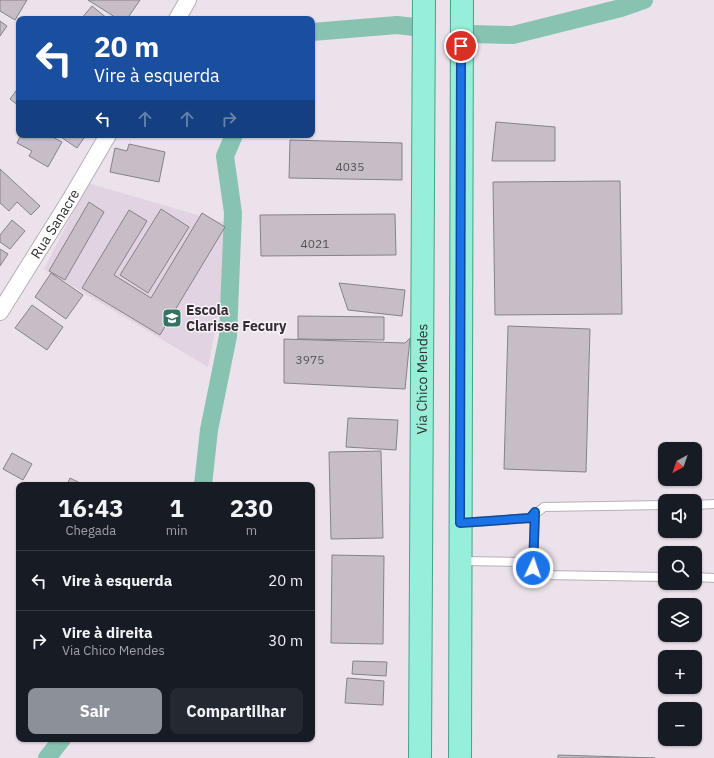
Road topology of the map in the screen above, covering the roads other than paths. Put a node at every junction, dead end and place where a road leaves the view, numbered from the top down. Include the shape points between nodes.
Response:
1 (188, 0) edge
2 (424, 0) edge
3 (462, 0) edge
4 (179, 16) edge
5 (106, 138) edge
6 (0, 312) edge
7 (714, 504) edge
8 (658, 505) edge
9 (702, 505) edge
10 (535, 512) junction
11 (460, 523) junction
12 (461, 561) junction
13 (533, 568) junction
14 (658, 577) edge
15 (702, 577) edge
16 (714, 578) edge
17 (420, 758) edge
18 (460, 758) edge

1 - 4 street
2 - 17 main road, Via Chico Mendes
3 - 11 main road
5 - 6 street, Rua Sanacre
7 - 9 lane
8 - 10 lane via 544,507
10 - 11 lane via 530,518
10 - 13 lane
11 - 12 main road
12 - 13 lane via 523,562
12 - 18 main road
13 - 14 lane via 543,575
15 - 16 lane

